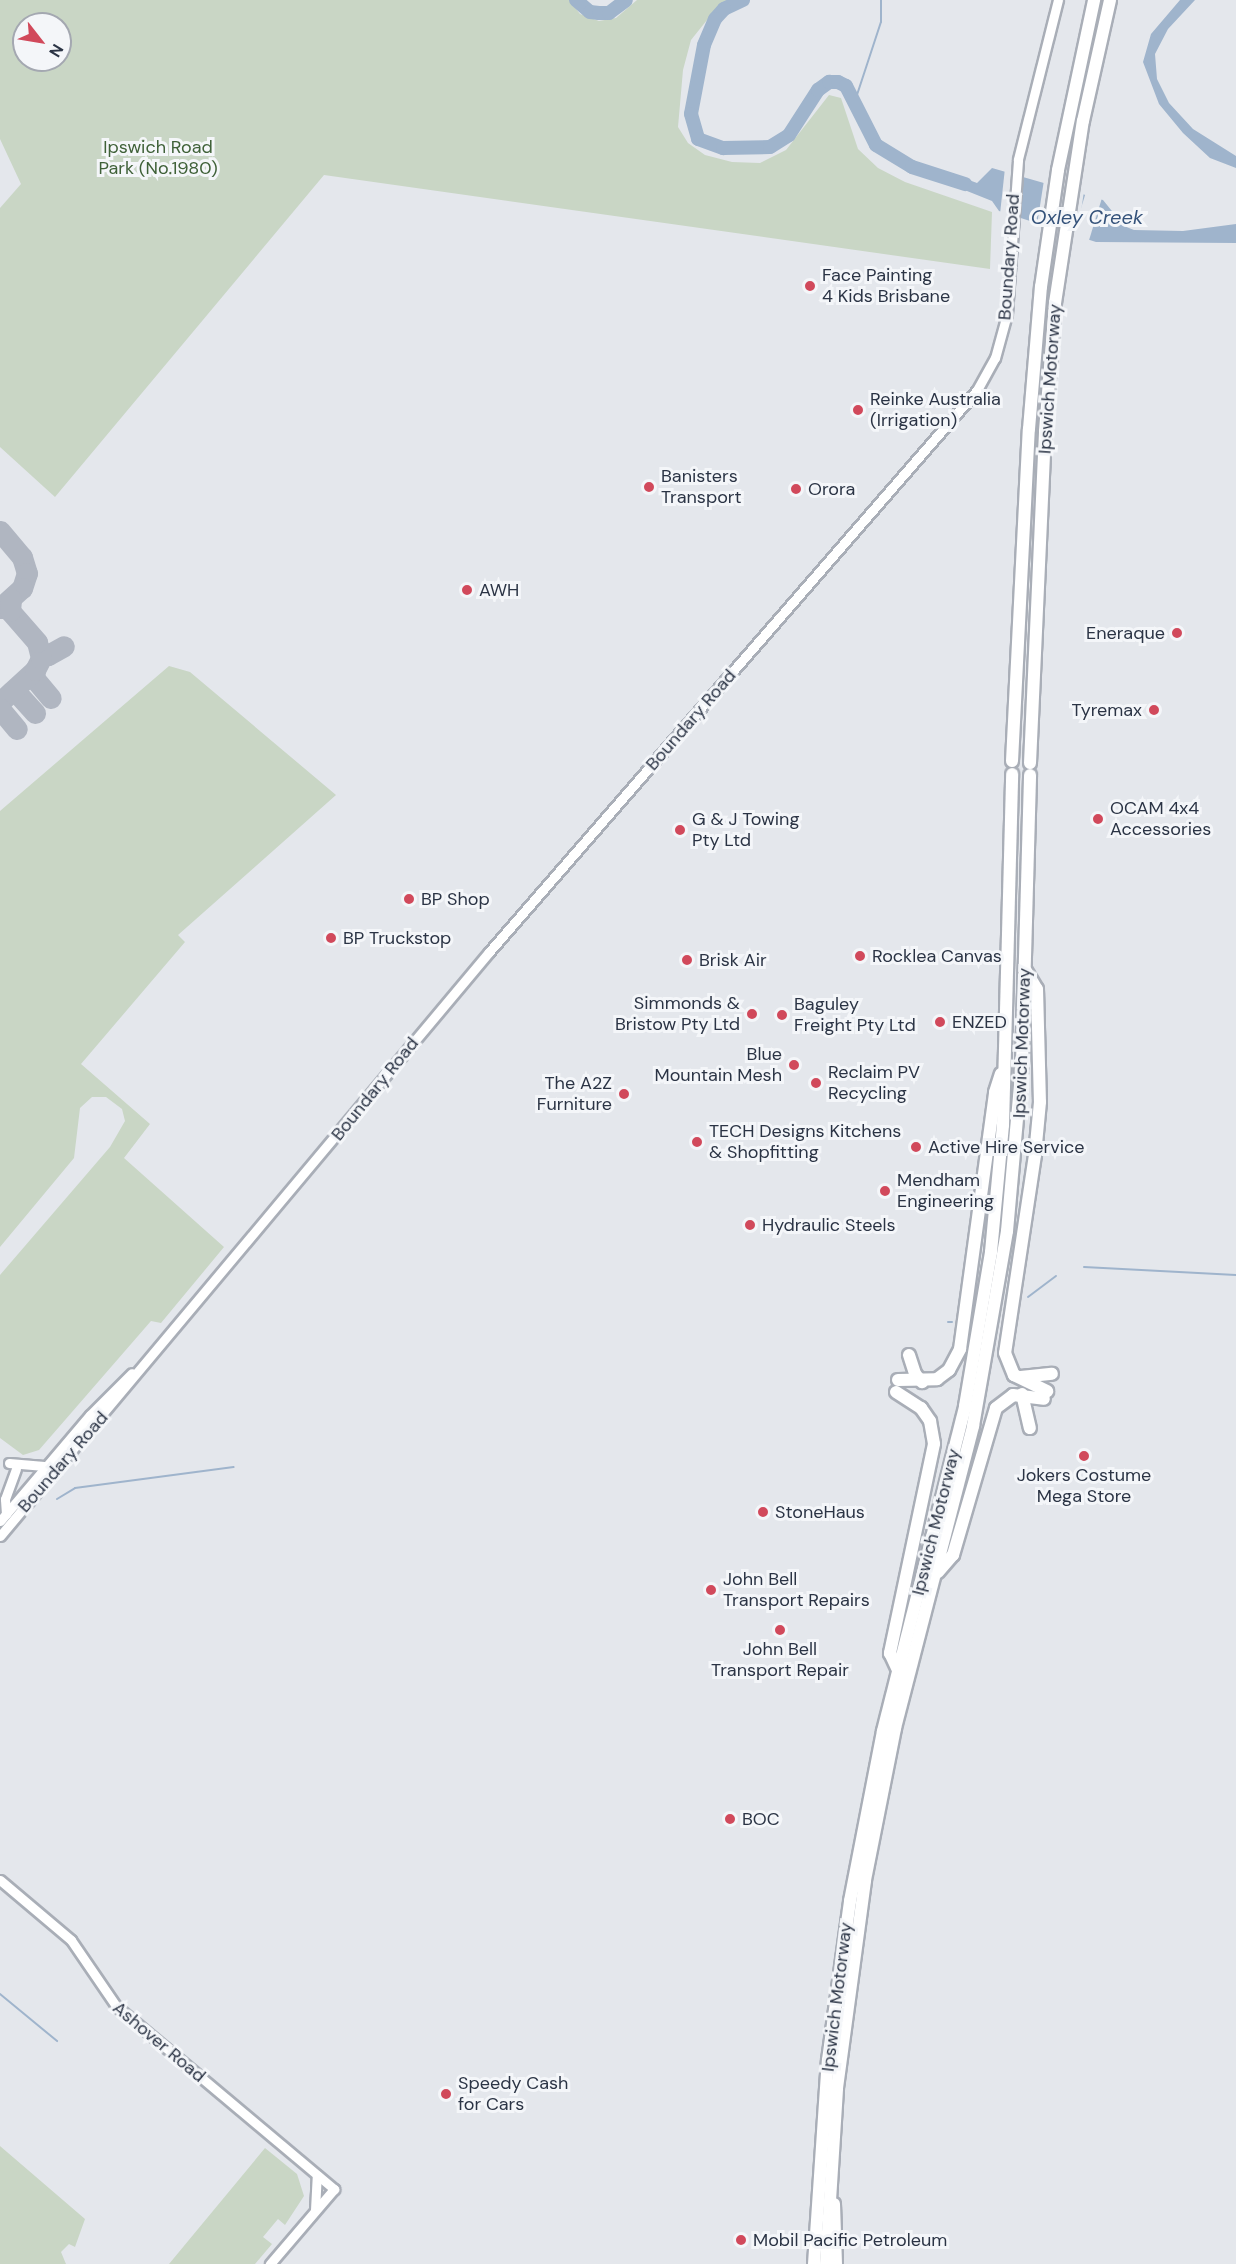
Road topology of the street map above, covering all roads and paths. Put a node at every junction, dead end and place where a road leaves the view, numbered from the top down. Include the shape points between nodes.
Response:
1 (1058, 0) edge
2 (1094, 0) edge
3 (1110, 0) edge
4 (1025, 970) junction
5 (1005, 1062) junction
6 (909, 1355) dead end
7 (147, 1359) junction
8 (1052, 1374) dead end
9 (1017, 1377) junction
10 (922, 1382) junction
11 (1022, 1394) junction
12 (1030, 1428) dead end
13 (47, 1466) junction
14 (3, 1518) edge
15 (0, 1536) edge
16 (935, 1575) junction
17 (898, 1670) junction
18 (0, 1880) edge
19 (832, 2134) junction
20 (317, 2175) junction
21 (315, 2210) junction
22 (815, 2224) junction
23 (270, 2264) edge
24 (808, 2264) edge
25 (814, 2264) edge
26 (826, 2264) edge
27 (836, 2264) edge

1 - 7 main road, Boundary Road via 1018,159 1005,324 992,365 972,397 918,454 489,952
2 - 5 highway, Ipswich Motorway via 1058,170 1030,410 1012,768
3 - 4 highway, Ipswich Motorway via 1063,248 1045,431
4 - 9 highway via 1037,990 1040,1102 1005,1347 1006,1360
4 - 16 highway, Ipswich Motorway via 1018,1126 999,1287 973,1426
5 - 10 highway via 995,1092 960,1349 949,1370
5 - 17 highway, Ipswich Motorway via 1000,1169 981,1318 954,1453
6 - 10 highway
7 - 13 main road, Boundary Road via 107,1397
7 - 15 main road, Boundary Road via 121,1396
8 - 9 highway
9 - 11 highway via 1046,1395
10 - 17 highway via 897,1386 930,1421 934,1444 890,1653
11 - 12 highway
11 - 16 highway via 1003,1400 993,1414 953,1555
13 - 14 main road, Boundary Road
13 - 14 main road via 13,1466
16 - 19 highway, Ipswich Motorway via 896,1728 865,1880
17 - 22 highway, Ipswich Motorway via 867,1807 841,1956
18 - 20 main road, Ashover Road via 71,1940 116,2006
19 - 26 highway, Ipswich Motorway
19 - 27 highway
20 - 21 main road
20 - 21 main road, Ashover Road via 334,2189
21 - 23 main road
22 - 24 highway
22 - 25 highway, Ipswich Motorway

